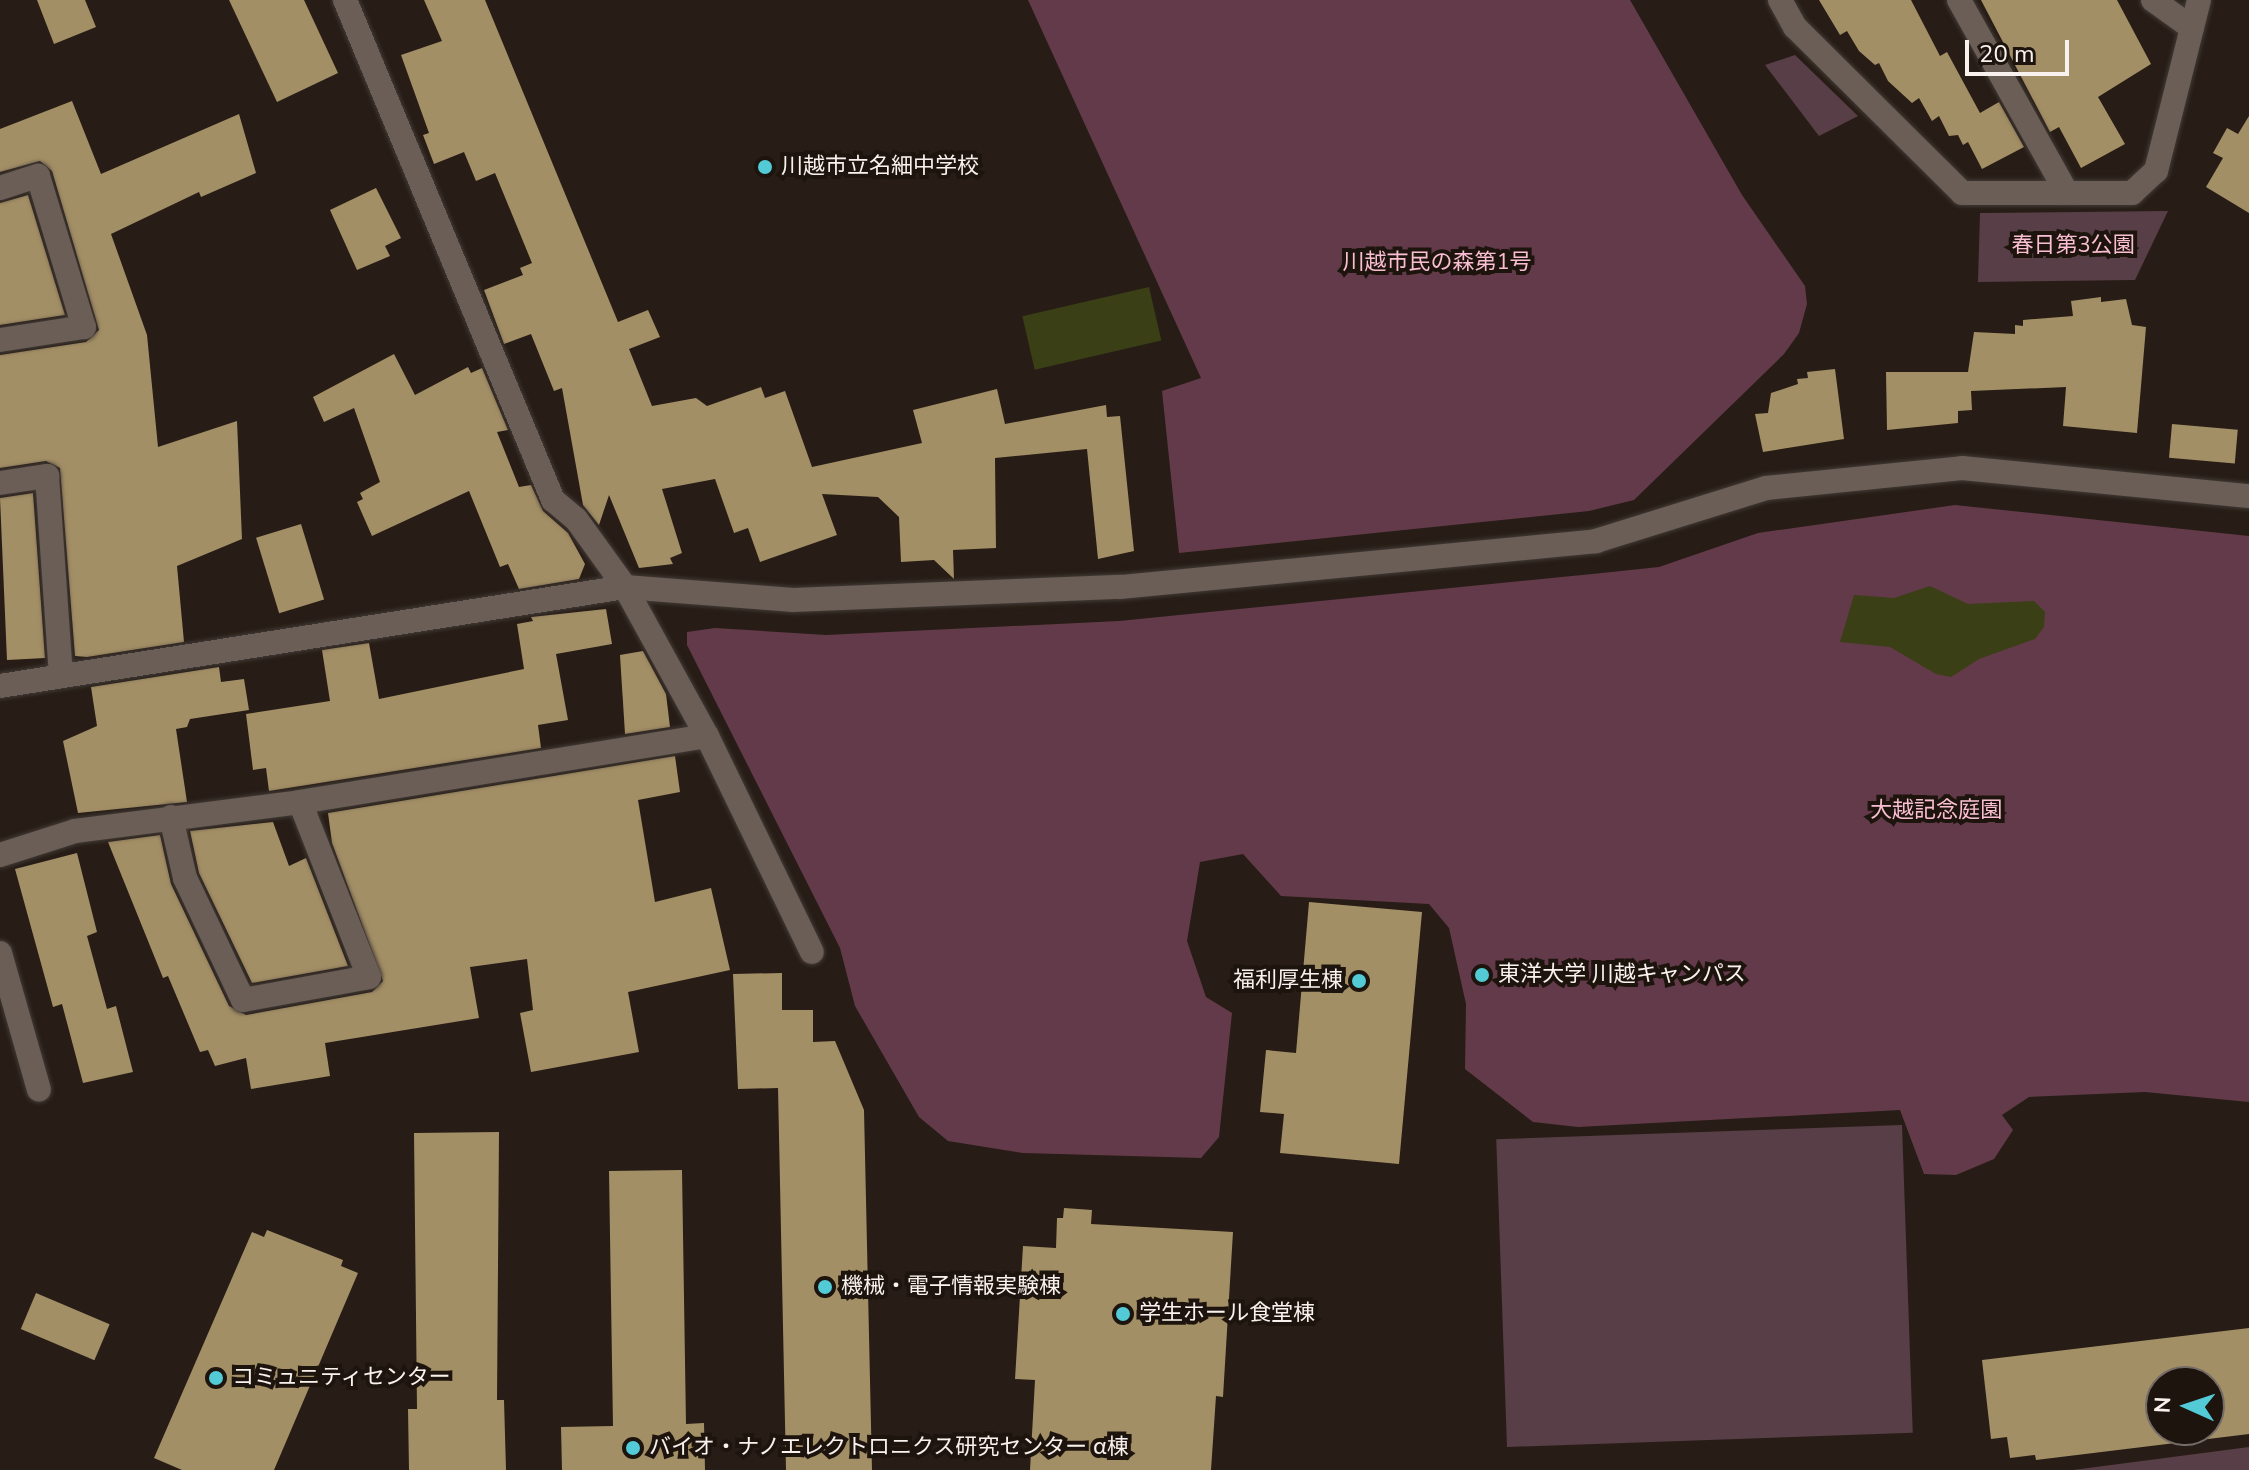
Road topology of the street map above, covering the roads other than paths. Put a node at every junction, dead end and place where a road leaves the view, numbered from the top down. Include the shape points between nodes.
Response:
1 (345, 0) edge
2 (1780, 0) edge
3 (1959, 0) edge
4 (2153, 0) edge
5 (2199, 0) edge
6 (2192, 28) junction
7 (0, 188) edge
8 (2067, 193) junction
9 (0, 340) edge
10 (0, 483) edge
11 (2249, 496) edge
12 (625, 587) junction
13 (61, 675) junction
14 (0, 686) edge
15 (707, 736) junction
16 (300, 802) junction
17 (171, 817) junction
18 (0, 855) edge
19 (812, 952) dead end
20 (0, 953) edge
21 (39, 1090) dead end

1 - 12 street via 553,500 576,519
2 - 8 street via 1795,27 1962,193
3 - 8 street
4 - 6 street
5 - 6 street
6 - 8 street via 2156,171 2132,193
7 - 9 street via 38,176 84,327
10 - 13 street via 47,476
11 - 12 street via 1962,468 1766,488 1596,541 1137,586 793,600
12 - 13 street
12 - 15 street
13 - 14 street
15 - 16 street
15 - 19 street
16 - 17 street
16 - 17 street via 369,977 243,1000 185,878
17 - 18 street via 75,831
20 - 21 street

